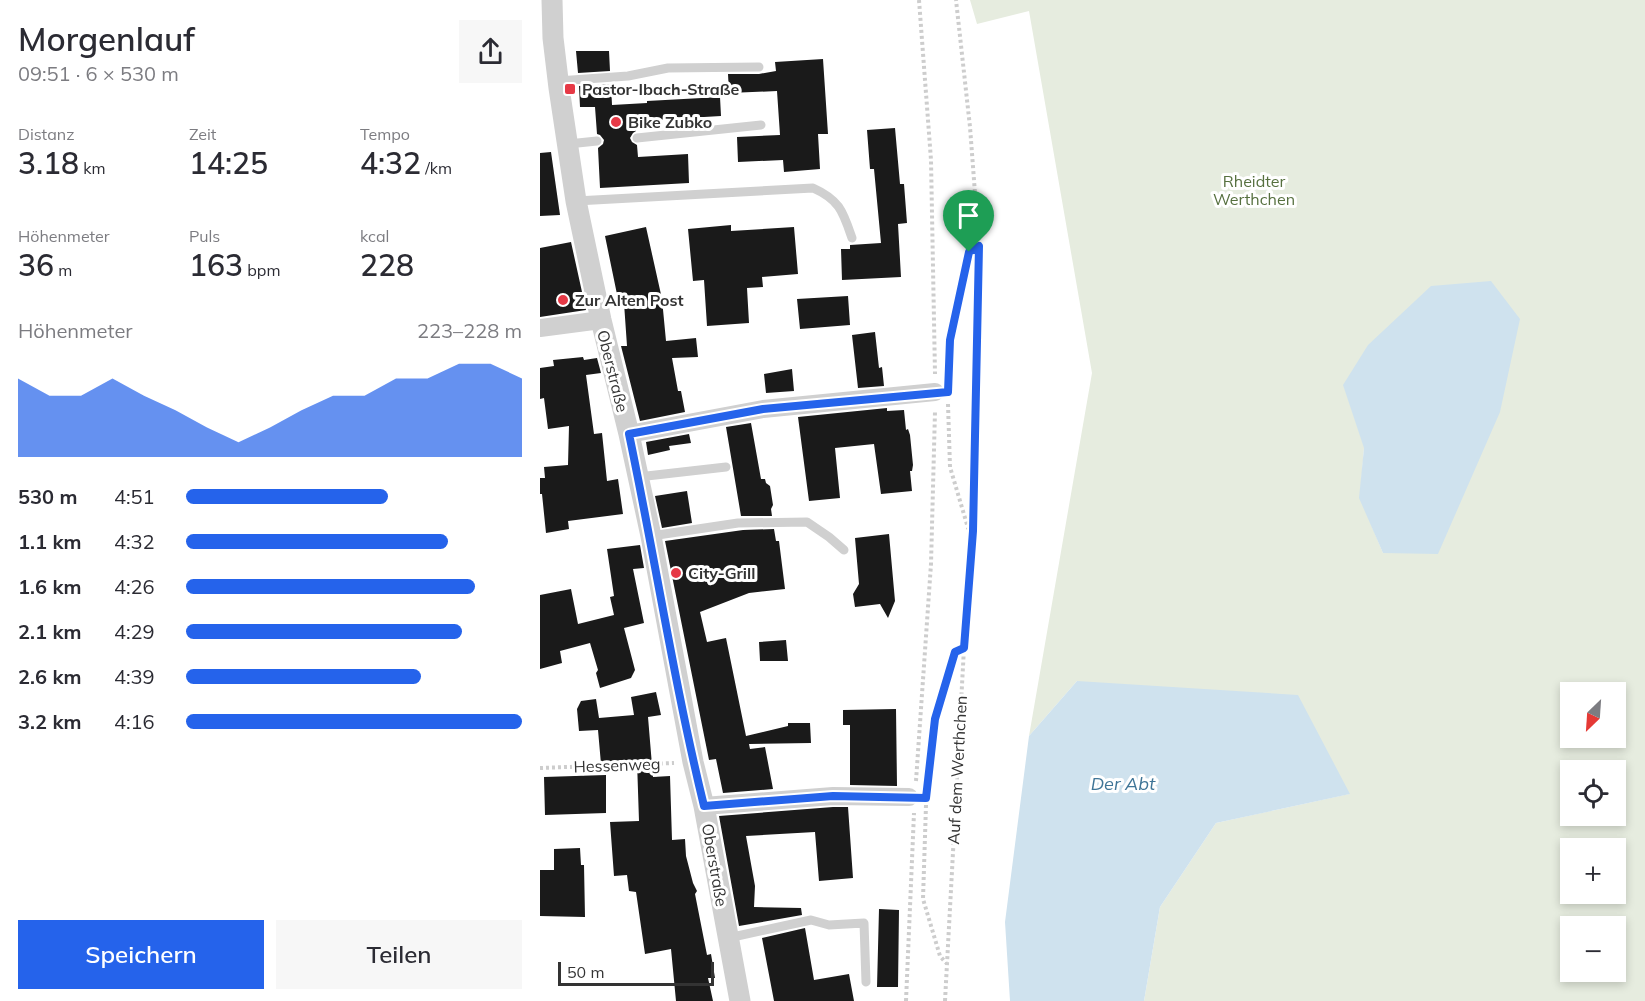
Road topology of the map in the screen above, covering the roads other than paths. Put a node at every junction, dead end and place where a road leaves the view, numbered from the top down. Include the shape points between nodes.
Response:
1 (552, 0) edge
2 (759, 67) dead end
3 (558, 81) junction
4 (761, 124) dead end
5 (637, 138) dead end
6 (597, 141) dead end
7 (568, 144) junction
8 (576, 201) junction
9 (852, 238) dead end
10 (601, 320) junction
11 (540, 328) edge
12 (941, 392) road end
13 (629, 434) junction
14 (726, 467) dead end
15 (638, 477) junction
16 (651, 537) junction
17 (844, 550) dead end
18 (912, 798) road end
19 (704, 806) junction
20 (728, 938) junction
21 (866, 982) dead end
22 (740, 1001) edge

1 - 3 street, Oberstraße
2 - 3 lane via 668,68
3 - 7 street, Oberstraße
4 - 5 lane
6 - 7 lane
7 - 8 street, Oberstraße
8 - 9 lane via 813,188 834,200 843,211
8 - 10 street, Oberstraße
10 - 11 street
10 - 13 street, Oberstraße
12 - 13 street via 763,409
13 - 15 street, Oberstraße
14 - 15 lane
15 - 16 street, Oberstraße
16 - 17 lane via 738,523 807,522
16 - 19 street, Oberstraße
18 - 19 street via 833,796
19 - 20 street, Oberstraße
20 - 21 lane via 811,920 829,926 864,923
20 - 22 street, Oberstraße

